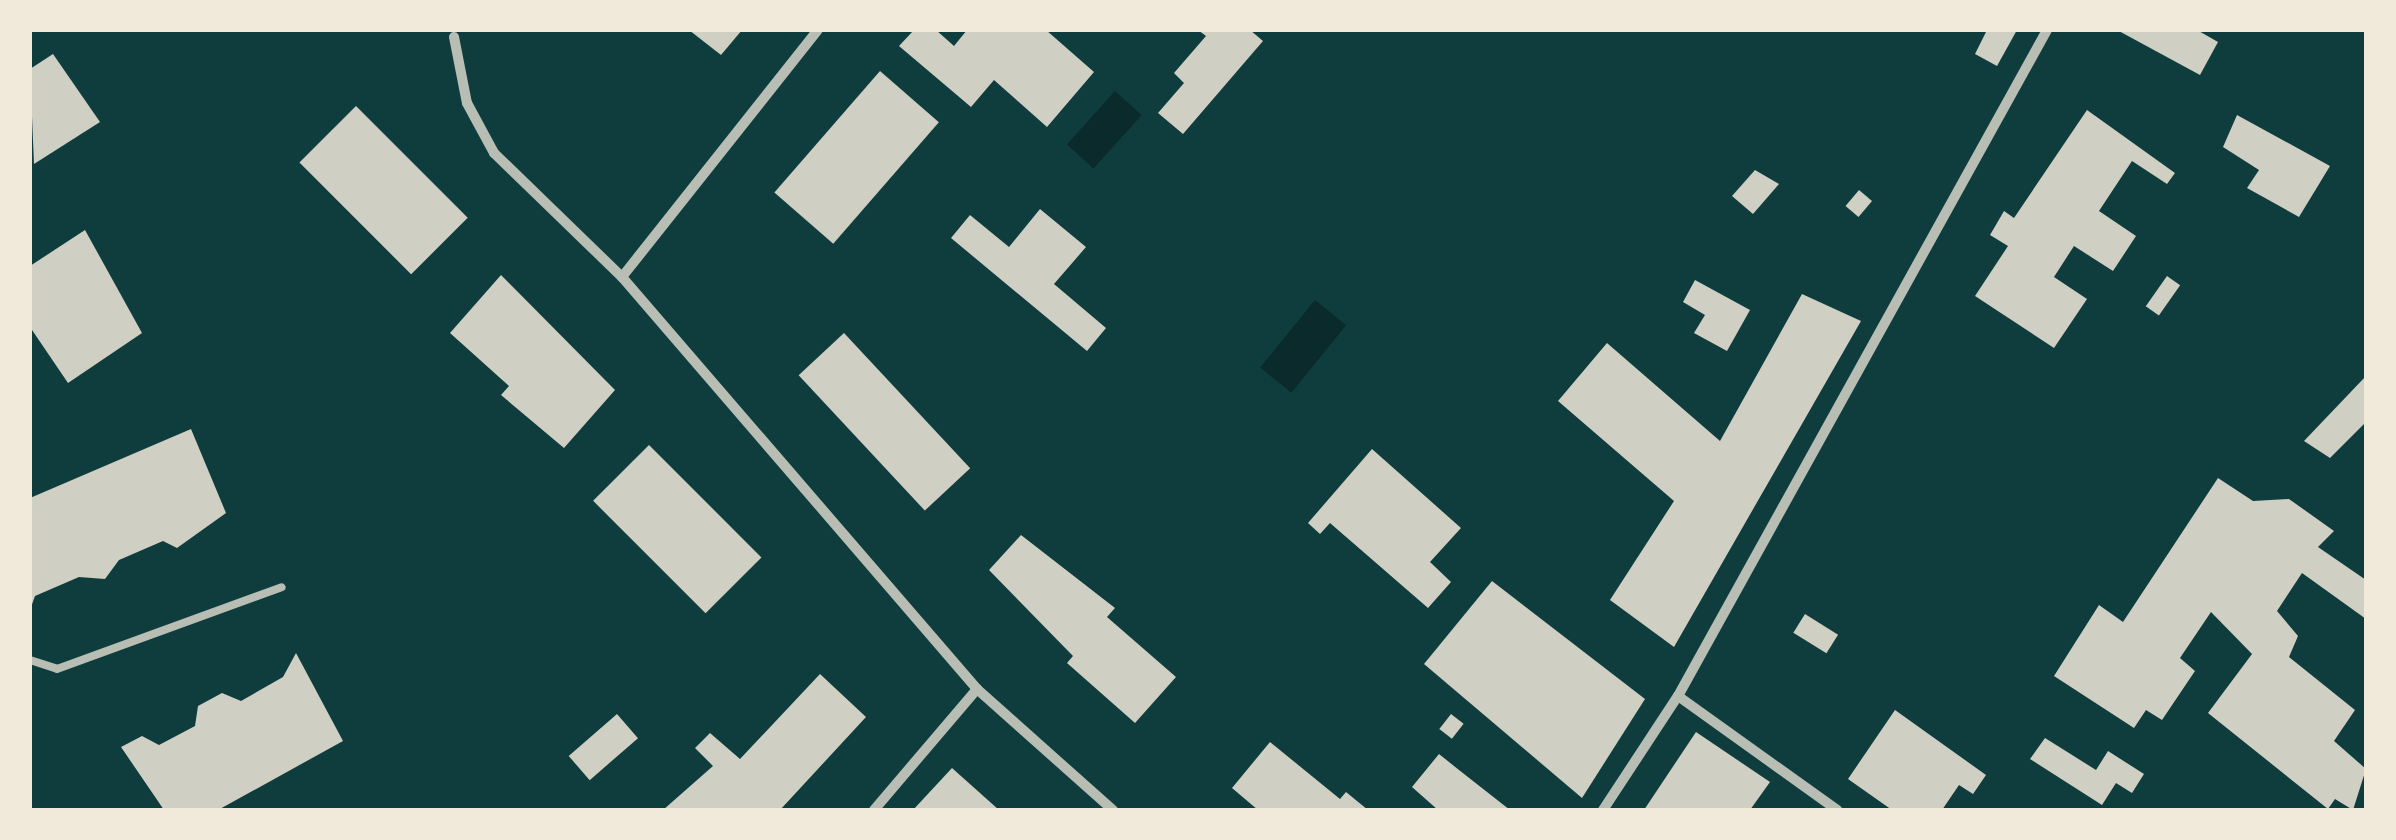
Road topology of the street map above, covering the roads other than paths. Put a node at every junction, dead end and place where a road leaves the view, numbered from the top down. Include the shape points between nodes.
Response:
1 (818, 30) edge
2 (2047, 30) edge
3 (454, 36) dead end
4 (622, 278) junction
5 (282, 588) dead end
6 (30, 660) edge
7 (977, 690) junction
8 (1678, 696) junction
9 (874, 810) edge
10 (1113, 810) edge
11 (1603, 810) edge
12 (1837, 810) edge

1 - 4 street
2 - 8 street
3 - 4 street via 467,103 494,153
4 - 7 street
5 - 6 lane via 58,668
7 - 9 street
7 - 10 street
8 - 11 street
8 - 12 street

